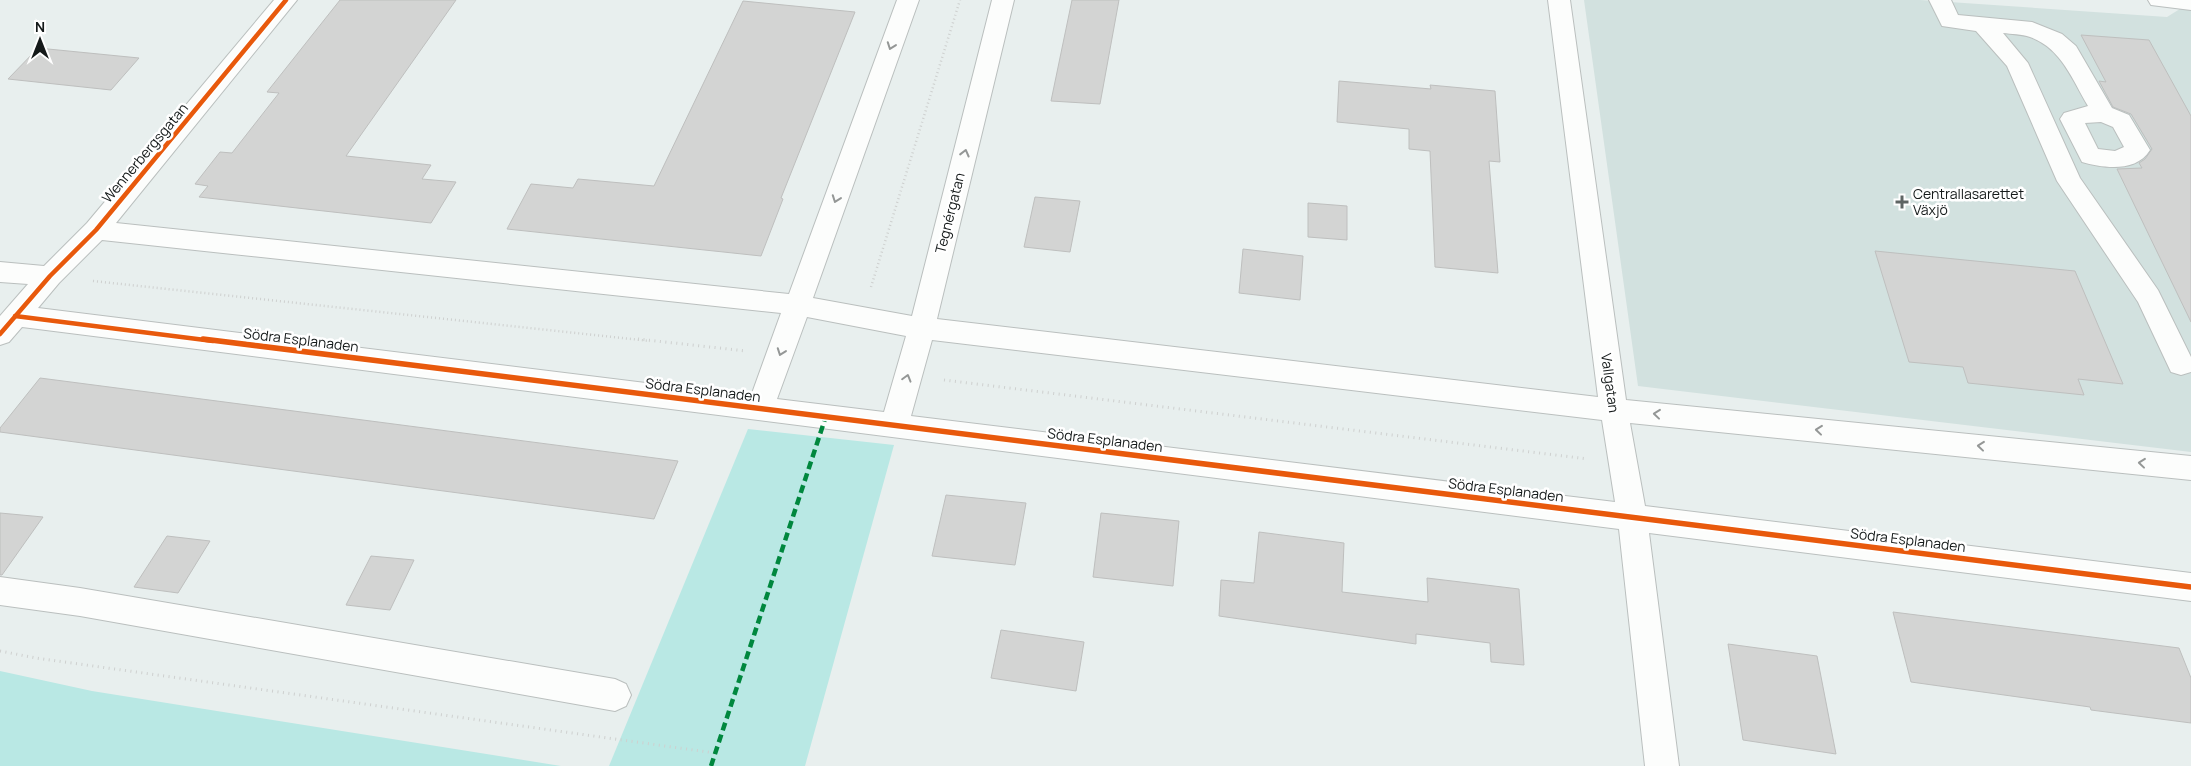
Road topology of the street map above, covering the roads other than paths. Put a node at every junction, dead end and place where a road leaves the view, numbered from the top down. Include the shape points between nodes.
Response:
1 (286, 0) edge
2 (908, 0) edge
3 (1003, 0) edge
4 (1559, 0) edge
5 (1940, 0) edge
6 (2159, 0) edge
7 (2191, 3) edge
8 (1982, 24) junction
9 (2104, 114) dead end
10 (96, 230) junction
11 (0, 272) edge
12 (50, 276) junction
13 (798, 305) junction
14 (8, 325) edge
15 (922, 328) junction
16 (2181, 364) dead end
17 (760, 409) junction
18 (1614, 410) junction
19 (894, 425) junction
20 (2191, 468) edge
21 (1632, 517) junction
22 (2191, 587) edge
23 (0, 591) edge
24 (615, 694) dead end
25 (1662, 766) edge

1 - 10 street, Wennerbergsgatan
2 -> 13 street
15 -> 3 street, Tegnérgatan
4 - 18 street, Vallgatan
5 - 8 street via 1950,21
6 - 7 street
8 - 9 street via 2032,29 2054,39 2068,51
8 - 16 street via 2017,64 2069,181 2149,297
10 - 12 street, Wennerbergsgatan
10 - 13 street
11 - 12 street
12 - 14 street, Wennerbergsgatan
13 - 15 street
13 -> 17 street
14 - 17 street, Södra Esplanaden
15 - 18 street
19 -> 15 street, Tegnérgatan
17 - 19 street, Södra Esplanaden
20 -> 18 street
18 - 21 street, Vallgatan
19 - 21 street, Södra Esplanaden
21 - 22 street, Södra Esplanaden
21 - 25 street, Vallgatan
23 - 24 street

